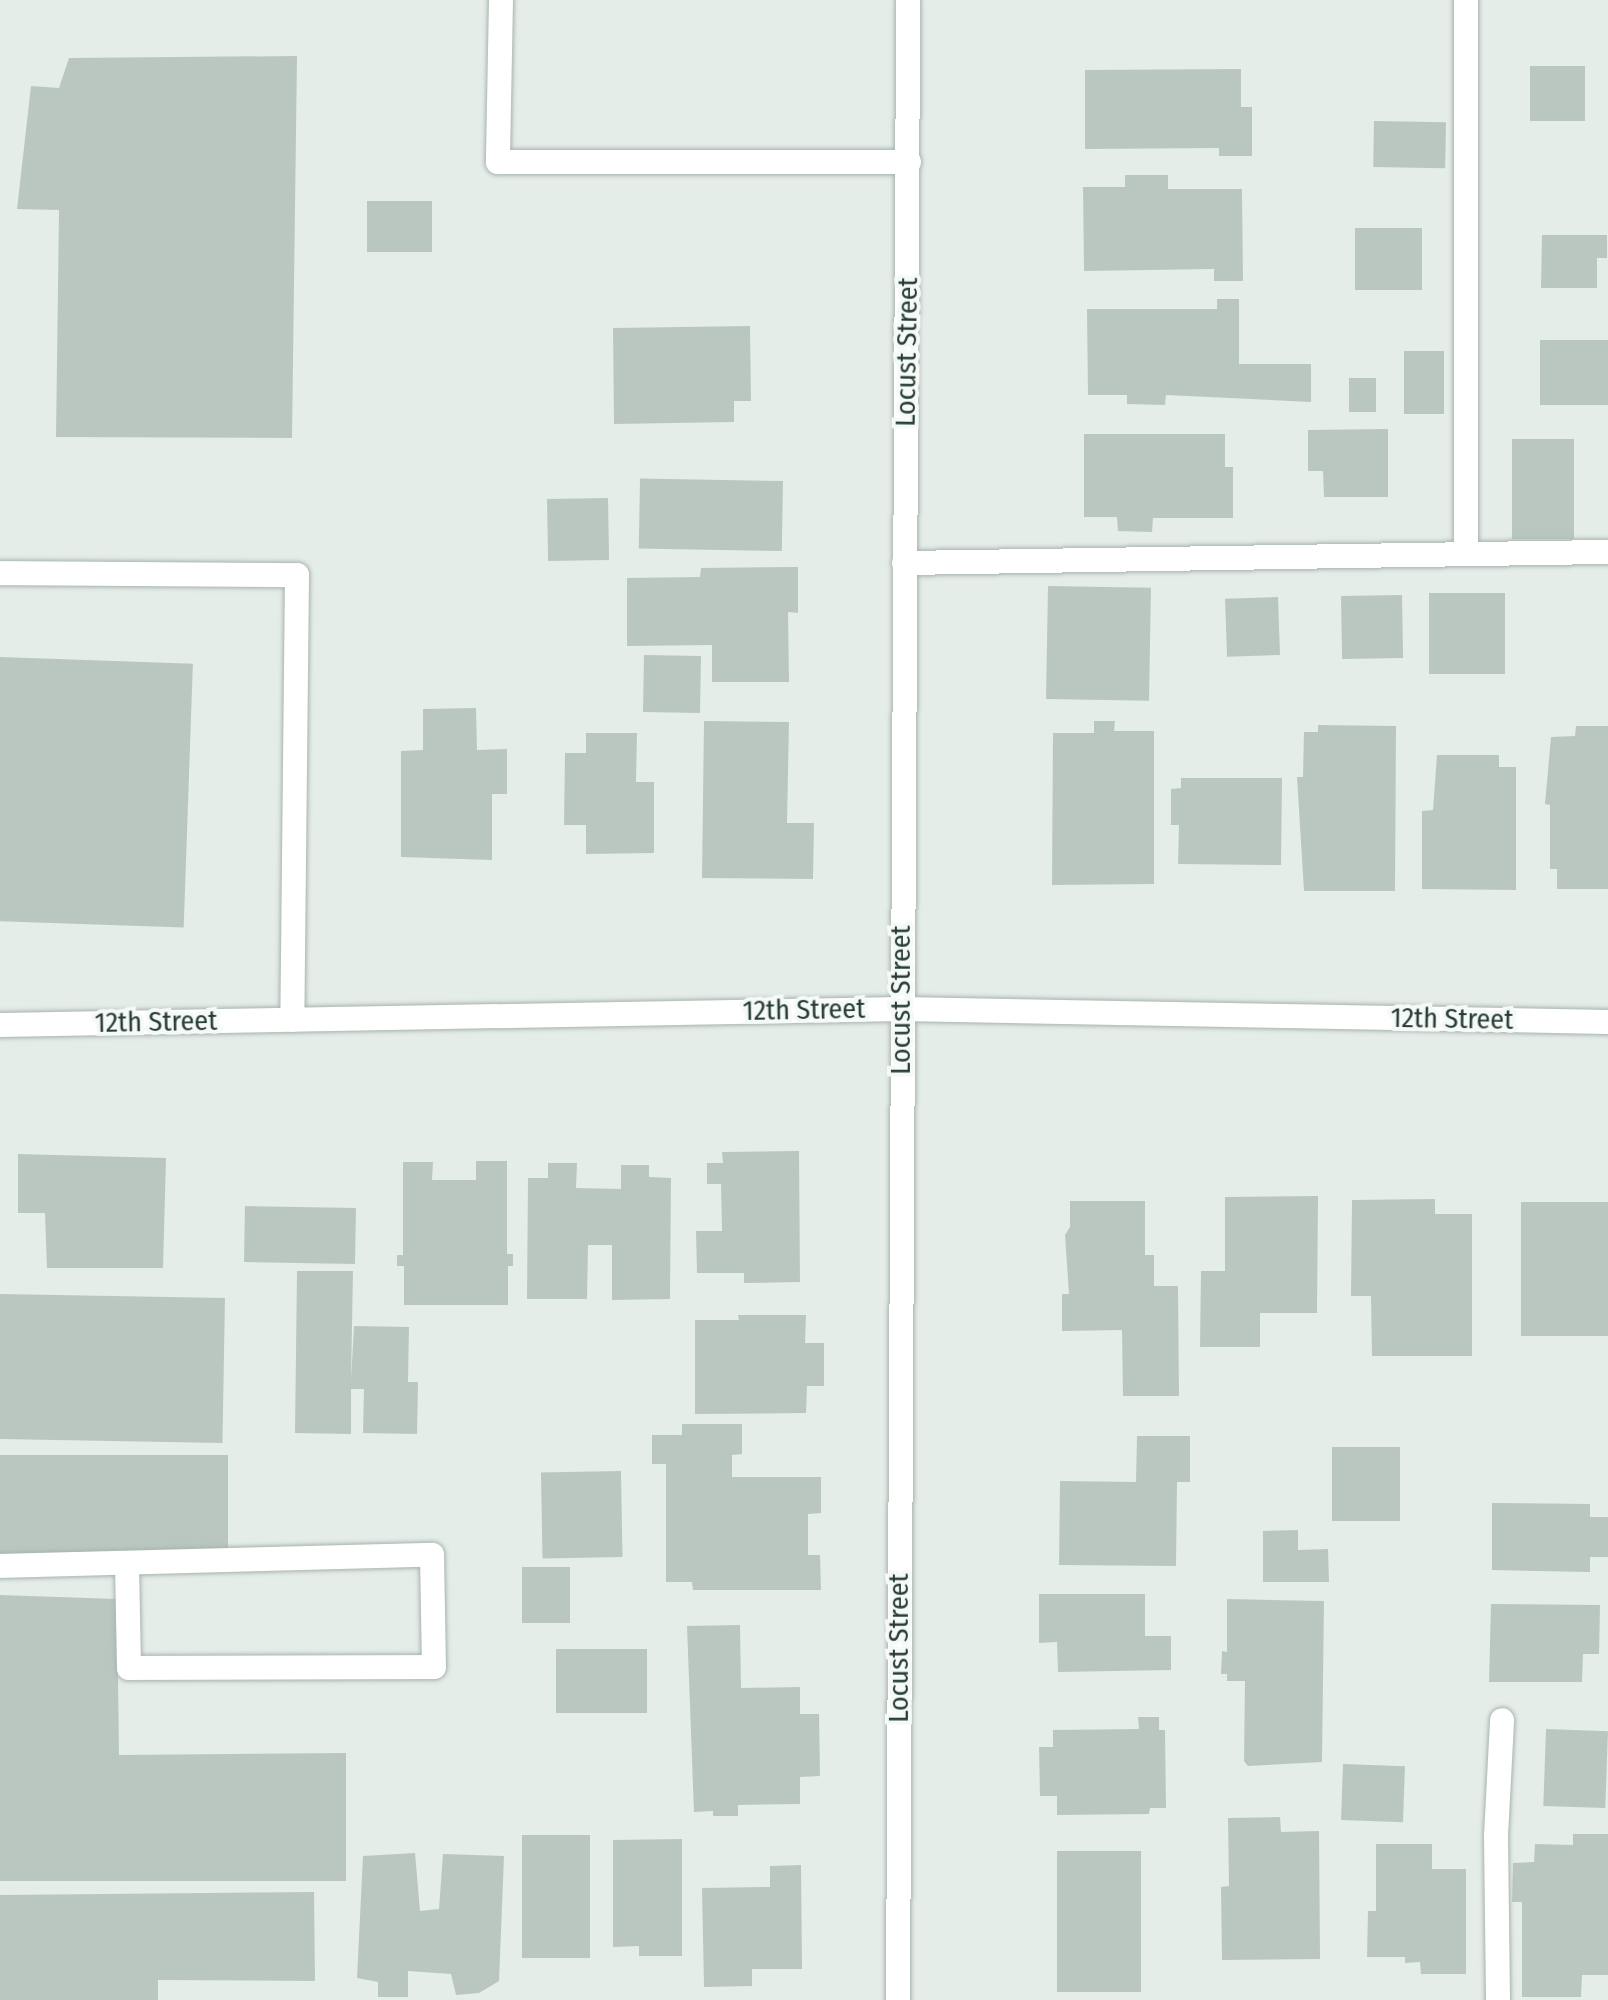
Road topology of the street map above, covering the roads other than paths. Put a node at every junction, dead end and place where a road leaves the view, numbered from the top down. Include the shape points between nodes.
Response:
1 (501, 0) edge
2 (908, 0) edge
3 (1466, 0) edge
4 (909, 162) junction
5 (1466, 552) junction
6 (1608, 552) edge
7 (904, 563) junction
8 (0, 573) edge
9 (901, 1009) junction
10 (292, 1020) junction
11 (1608, 1022) edge
12 (0, 1025) edge
13 (127, 1564) junction
14 (0, 1566) edge
15 (1502, 1720) dead end
16 (898, 2000) edge
17 (1498, 2000) edge

1 - 4 street via 498,162
2 - 4 street, Locust Street
3 - 5 street
4 - 7 street, Locust Street
5 - 6 street
5 - 7 street
7 - 9 street, Locust Street
8 - 10 street via 297,575
9 - 10 street, 12th Street
9 - 11 street, 12th Street
9 - 16 street, Locust Street
10 - 12 street, 12th Street
13 - 13 street via 432,1555 434,1667 129,1668
13 - 14 street
15 - 17 street via 1496,1836

